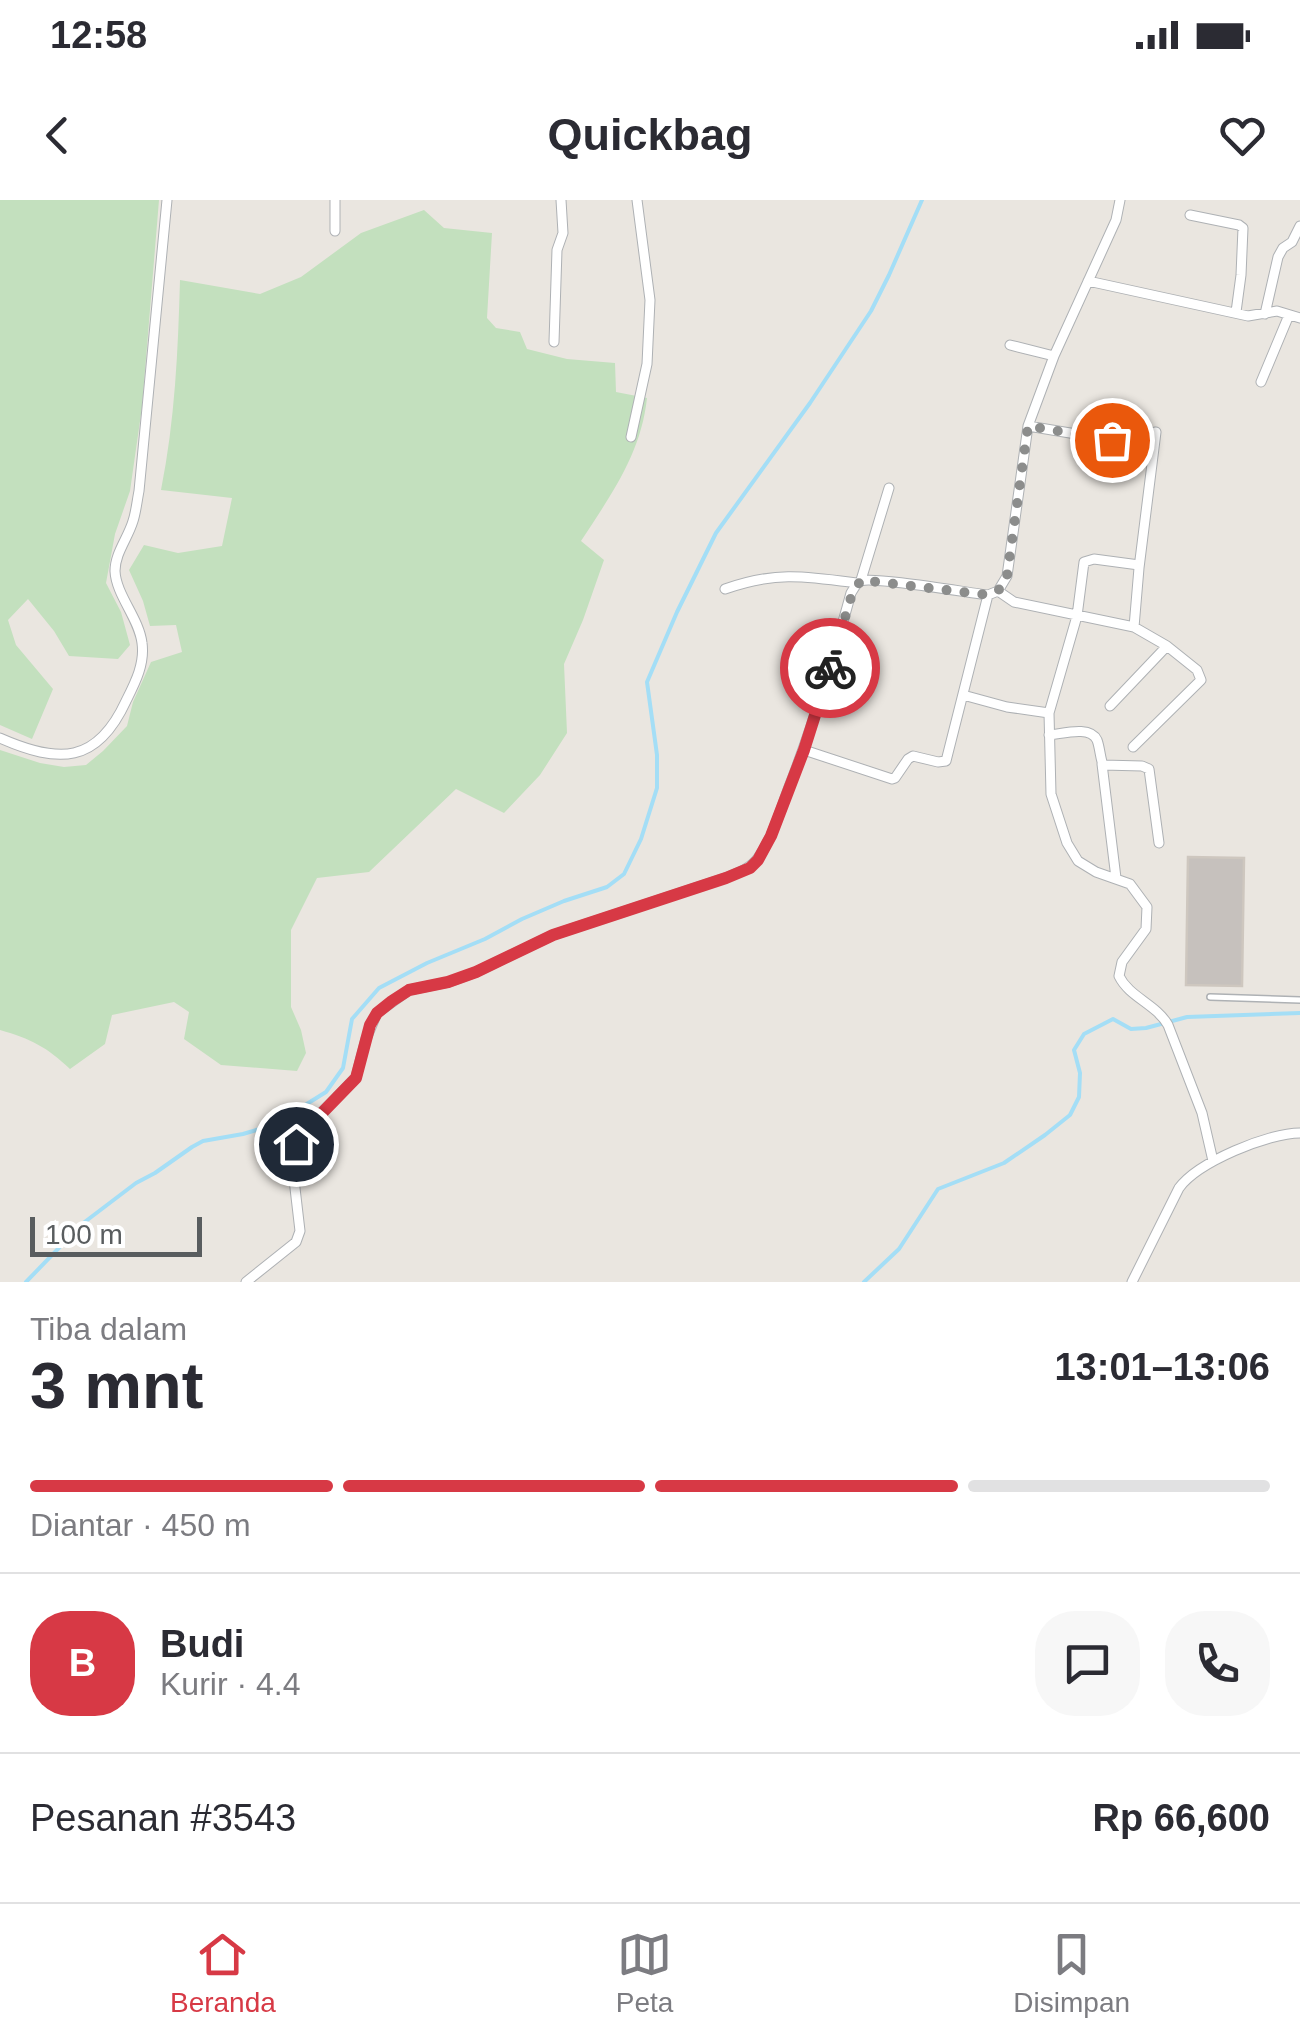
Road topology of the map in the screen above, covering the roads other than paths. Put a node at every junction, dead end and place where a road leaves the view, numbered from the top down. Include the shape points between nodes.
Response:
1 (167, 200) edge
2 (336, 200) edge
3 (561, 200) edge
4 (637, 200) edge
5 (1120, 200) edge
6 (1190, 215) dead end
7 (1300, 226) edge
8 (336, 231) dead end
9 (1088, 280) junction
10 (1236, 312) junction
11 (1265, 314) junction
12 (1295, 317) edge
13 (554, 342) dead end
14 (1010, 345) dead end
15 (1054, 356) junction
16 (1260, 382) dead end
17 (1028, 426) junction
18 (631, 437) dead end
19 (889, 488) dead end
20 (1140, 565) junction
21 (859, 582) junction
22 (726, 589) dead end
23 (993, 593) junction
24 (1077, 616) junction
25 (1134, 627) junction
26 (1168, 646) junction
27 (963, 696) junction
28 (1110, 706) dead end
29 (1049, 714) junction
30 (1049, 734) junction
31 (0, 738) edge
32 (1133, 747) dead end
33 (804, 750) junction
34 (1102, 764) junction
35 (1159, 843) dead end
36 (1116, 878) junction
37 (1210, 997) dead end
38 (1300, 1000) edge
39 (1300, 1132) edge
40 (1212, 1161) junction
41 (246, 1282) edge
42 (1132, 1282) edge

1 - 31 street via 140,491 116,564 142,640 137,679 110,730 85,752 51,754
2 - 8 street
3 - 13 street
4 - 18 street via 650,300 647,364
5 - 9 street
6 - 10 street via 1243,228
7 - 11 street via 1278,258
9 - 10 street
9 - 15 street
10 - 11 street
11 - 12 street
12 - 16 street
14 - 15 street
15 - 17 street
17 - 20 street via 1112,440 1156,432
17 - 23 street via 1007,576
19 - 21 street
20 - 24 street via 1084,562
20 - 25 street
21 - 22 street via 801,575
21 - 23 street
21 - 33 street
23 - 24 street
23 - 27 street
24 - 25 street
24 - 29 street
25 - 26 street
26 - 28 street
26 - 32 street via 1201,680
27 - 29 street
27 - 33 street via 946,761 913,756 896,778
29 - 30 street
30 - 34 street via 1092,734
30 - 36 street via 1051,794 1066,843 1082,865
33 - 41 street via 771,836 750,868 553,935 476,972 409,990 377,1013 356,1078 296,1144 296,1242
34 - 35 street via 1148,769
34 - 36 street
36 - 40 street via 1135,888 1148,914 1119,976 1167,1021 1202,1113
37 - 38 lane
39 - 40 street
40 - 42 street via 1179,1188

